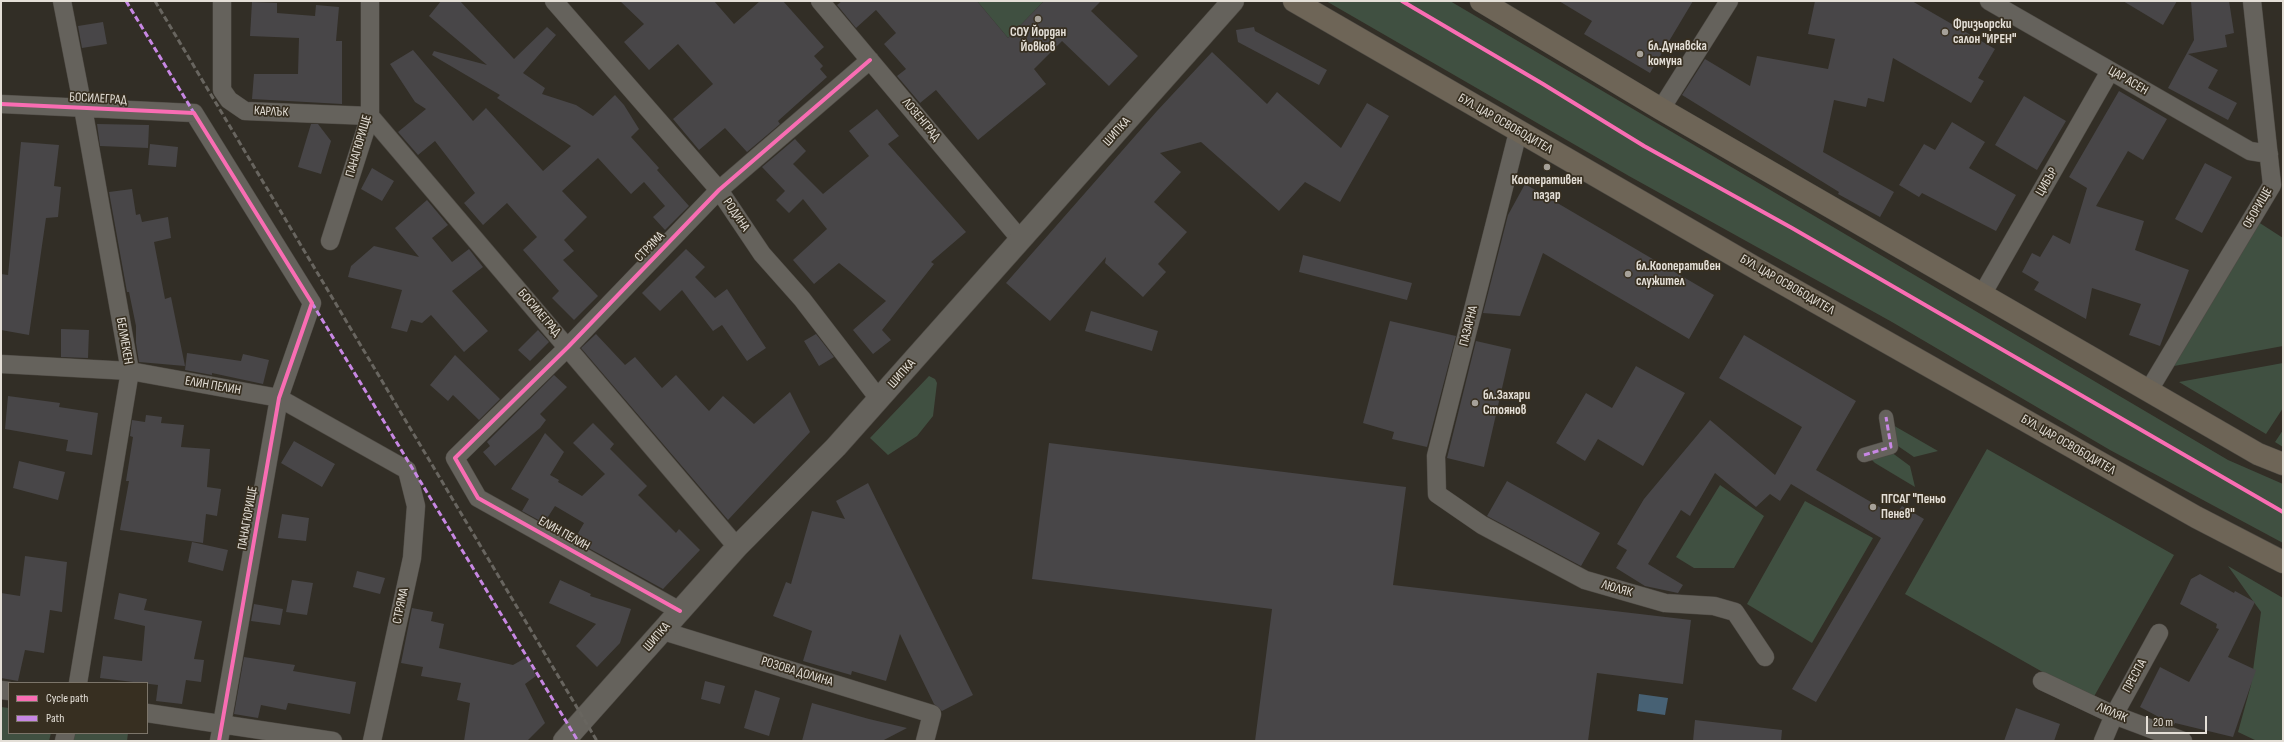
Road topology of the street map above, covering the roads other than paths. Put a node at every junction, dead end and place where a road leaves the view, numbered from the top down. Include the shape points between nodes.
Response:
1 (62, 1) edge
2 (222, 1) edge
3 (370, 1) edge
4 (554, 1) edge
5 (820, 1) edge
6 (1233, 1) edge
7 (1294, 1) edge
8 (1481, 1) edge
9 (1729, 1) edge
10 (1989, 1) edge
11 (2252, 1) edge
12 (870, 60) junction
13 (2110, 71) junction
14 (1, 104) edge
15 (83, 108) junction
16 (1661, 109) junction
17 (370, 116) junction
18 (1518, 132) junction
19 (2269, 154) junction
20 (719, 190) junction
21 (1021, 240) junction
22 (330, 241) dead end
23 (1983, 293) junction
24 (312, 302) joint
25 (568, 347) junction
26 (1, 364) edge
27 (130, 371) junction
28 (2149, 390) junction
29 (280, 398) junction
30 (880, 399) junction
31 (1886, 417) dead end
32 (1864, 455) dead end
33 (455, 458) joint
34 (2283, 464) edge
35 (407, 470) joint
36 (1460, 511) joint
37 (737, 547) junction
38 (2283, 562) edge
39 (680, 611) junction
40 (663, 631) junction
41 (2159, 633) dead end
42 (1765, 657) dead end
43 (2042, 681) dead end
44 (78, 682) edge
45 (148, 713) edge
46 (2114, 715) junction
47 (221, 732) edge
48 (333, 741) edge
49 (372, 741) edge
50 (564, 741) edge
51 (925, 741) edge
52 (2103, 741) edge
53 (2183, 741) edge

1 - 15 street, БЕЛМЕКЕН
2 - 17 street, КАРЛЪК via 222,90 229,100 245,111
3 - 17 street, ПАНАГЮРИЩЕ
4 - 20 street, РОДИНА
5 - 12 street, ЛОЗЕНГРАД
6 - 21 main road, ШИПКА
7 - 18 main road, БУЛ. ЦАР ОСВОБОДИТЕЛ
8 - 16 main road
9 - 16 street
10 - 13 street, ЦАР АСЕН
11 - 19 street, ОБОРИЩЕ
12 - 20 street, СТРЯМА
12 - 21 street, ЛОЗЕНГРАД
13 - 19 street, ЦАР АСЕН via 2250,150
13 - 23 street, ЦИБЪР
14 - 15 street, БОСИЛЕГРАД
15 - 24 street, БОСИЛЕГРАД via 194,113
15 - 27 street, БЕЛМЕКЕН
16 - 23 main road
17 - 22 street, ПАНАГЮРИЩЕ
17 - 25 street, БОСИЛЕГРАД
18 - 36 street, ПАЗАРНА via 1436,456 1437,494
18 - 38 main road, БУЛ. ЦАР ОСВОБОДИТЕЛ via 2196,517
19 - 28 street, ОБОРИЩЕ via 2272,185
20 - 25 street, СТРЯМА
20 - 30 street, РОДИНА via 762,254 802,299
21 - 30 main road, ШИПКА
23 - 28 main road
24 - 29 street, ПАНАГЮРИЩЕ
25 - 33 street, СТРЯМА
25 - 37 street, БОСИЛЕГРАД
26 - 27 street, ЕЛИН ПЕЛИН
27 - 29 street, ЕЛИН ПЕЛИН
27 - 44 street, БЕЛМЕКЕН
28 - 34 main road via 2258,454
29 - 35 street, ЕЛИН ПЕЛИН
29 - 47 street, ПАНАГЮРИЩЕ
30 - 37 main road, ШИПКА via 836,448
31 - 32 street via 1891,447
33 - 39 street, ЕЛИН ПЕЛИН via 478,498
35 - 49 street, СТРЯМА via 416,506 412,558
36 - 42 street, ЛЮЛЯК via 1585,580 1665,603 1714,606 1735,612
37 - 39 main road, ШИПКА
39 - 40 main road, ШИПКА
40 - 50 main road, ШИПКА
40 - 51 street, РОЗОВА ДОЛИНА via 932,714
41 - 46 street, ПРЕСПА
43 - 46 street, ЛЮЛЯК
45 - 47 street
46 - 52 street, ПРЕСПА
46 - 53 street, ЛЮЛЯК
47 - 48 street

